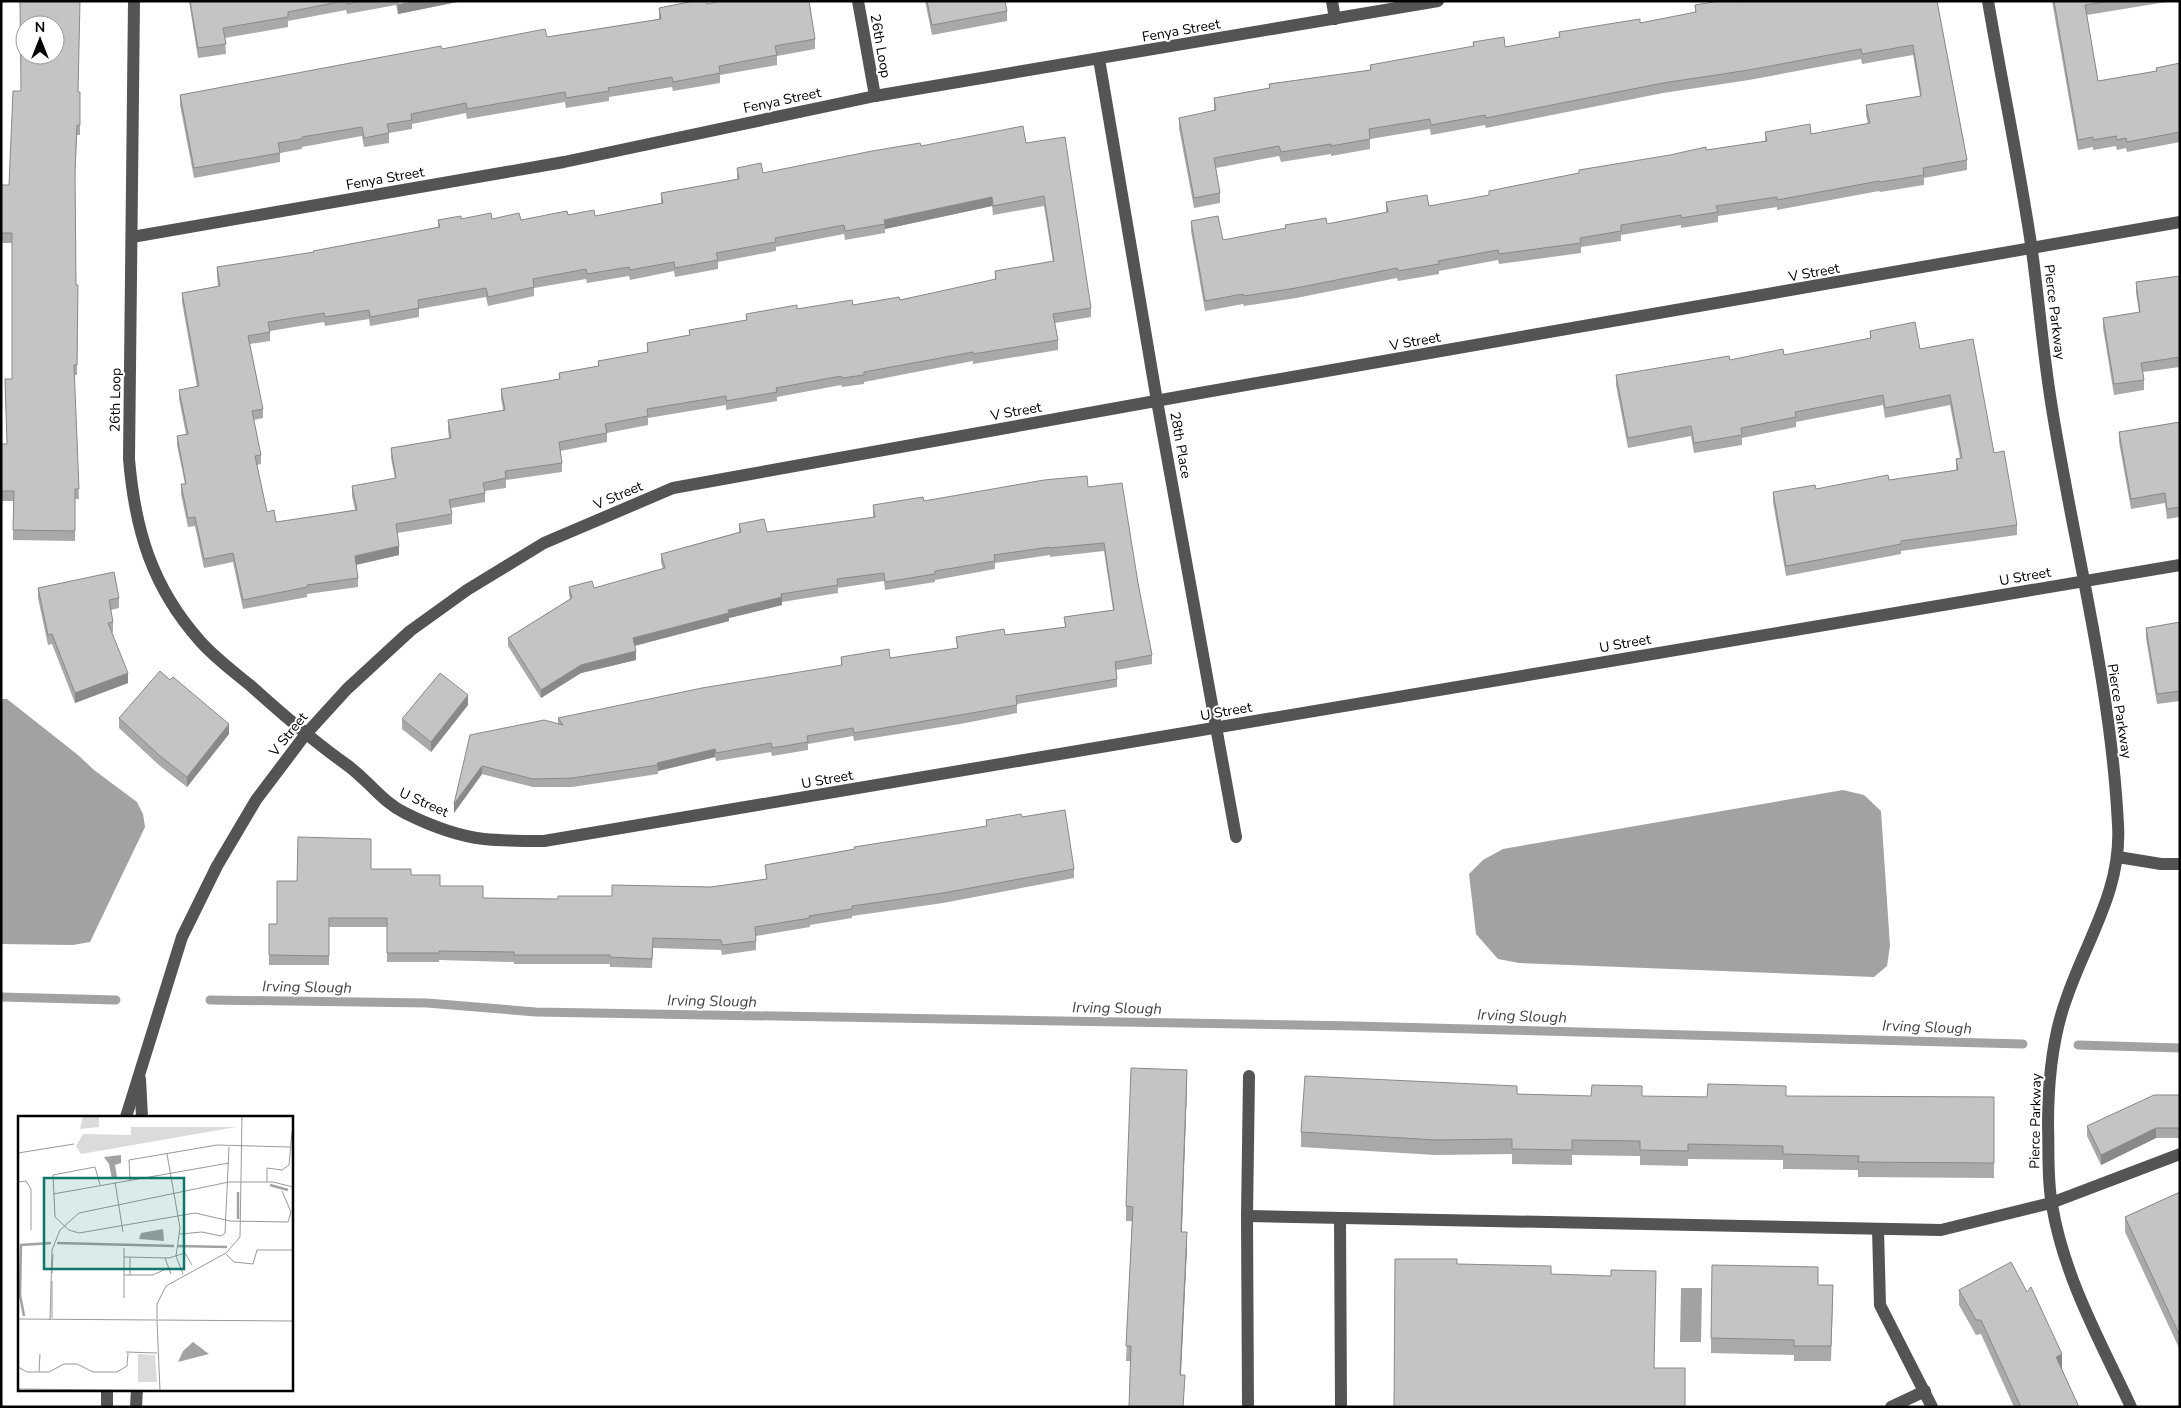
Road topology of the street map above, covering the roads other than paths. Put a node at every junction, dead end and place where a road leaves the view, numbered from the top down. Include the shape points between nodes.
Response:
1 (134, 1) edge
2 (858, 1) edge
3 (1332, 1) edge
4 (1438, 1) edge
5 (1988, 1) edge
6 (1335, 19) junction
7 (1099, 59) junction
8 (875, 96) junction
9 (2180, 222) edge
10 (132, 238) junction
11 (2032, 249) junction
12 (1157, 401) junction
13 (2180, 565) edge
14 (2085, 580) junction
15 (1216, 728) junction
16 (305, 735) junction
17 (1236, 837) dead end
18 (2118, 857) junction
19 (2180, 864) edge
20 (140, 1072) junction
21 (1250, 1076) dead end
22 (126, 1116) edge
23 (142, 1116) edge
24 (2180, 1154) edge
25 (2051, 1203) junction
26 (1247, 1216) junction
27 (1340, 1218) junction
28 (1878, 1229) junction
29 (107, 1390) edge
30 (137, 1390) edge
31 (1925, 1391) junction
32 (107, 1407) edge
33 (136, 1407) edge
34 (1248, 1407) edge
35 (1341, 1407) edge
36 (1891, 1407) edge
37 (1932, 1407) edge
38 (2131, 1407) edge

1 - 10 street, 26th Loop
2 - 8 street, 26th Loop
3 - 6 street
4 - 6 street, Fenya Street
5 - 11 street, Pierce Parkway
6 - 7 street, Fenya Street
7 - 8 street, Fenya Street
7 - 12 street, 28th Place
8 - 10 street, Fenya Street via 564,162
9 - 11 street, V Street
10 - 16 street, 26th Loop via 129,459 132,496 142,541 170,602 201,642
11 - 12 street, V Street
11 - 14 street, Pierce Parkway via 2051,404
12 - 15 street, 28th Place
12 - 16 street, V Street via 673,488 544,543 467,590 410,631 347,689
13 - 14 street, U Street
14 - 15 street, U Street
14 - 18 street, Pierce Parkway via 2114,765
15 - 16 street, U Street via 544,842 483,839 444,829 405,813
15 - 17 street, 28th Place
16 - 20 street, V Street via 256,800 190,920
18 - 19 street
18 - 25 street, Pierce Parkway via 2101,919 2066,998 2054,1051 2048,1100
20 - 22 street, V Street
20 - 23 street, V Street
21 - 26 street
24 - 25 street
25 - 28 street via 1941,1230
25 - 38 street, Pierce Parkway via 2064,1255 2080,1299
26 - 27 street
26 - 34 street
27 - 28 street
27 - 35 street
28 - 31 street via 1880,1305
29 - 32 street
30 - 33 street
31 - 36 street
31 - 37 street

